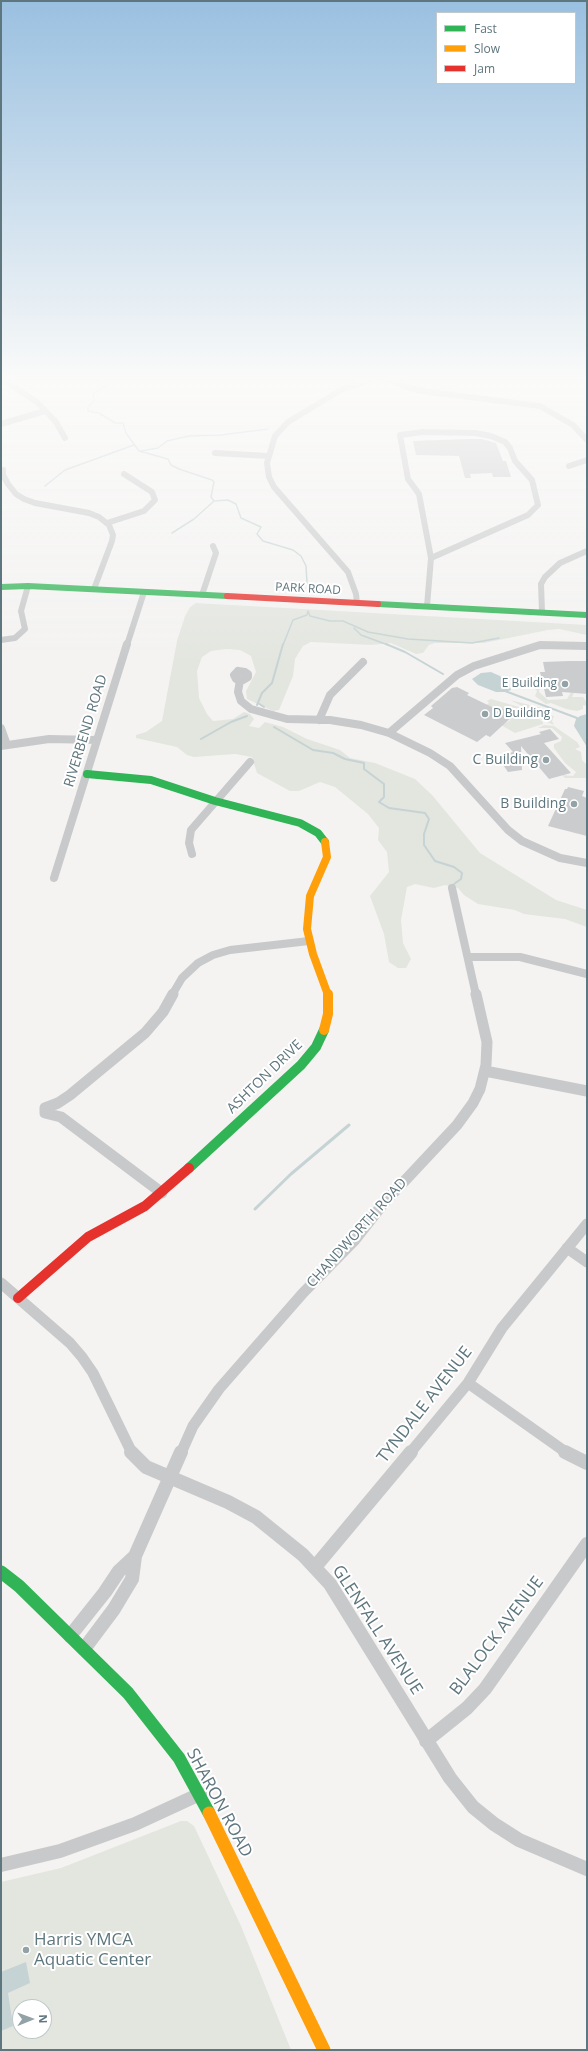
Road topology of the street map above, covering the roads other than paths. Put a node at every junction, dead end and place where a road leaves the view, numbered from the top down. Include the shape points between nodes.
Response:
1 (3, 473) edge
2 (268, 473) edge
3 (407, 473) edge
4 (525, 473) edge
5 (124, 474) dead end
6 (107, 522) junction
7 (213, 546) dead end
8 (587, 551) edge
9 (431, 558) junction
10 (1, 582) edge
11 (28, 586) junction
12 (1, 587) edge
13 (94, 589) junction
14 (144, 592) junction
15 (202, 595) junction
16 (357, 603) junction
17 (427, 606) junction
18 (542, 612) junction
19 (587, 615) edge
20 (1, 640) edge
21 (587, 646) edge
22 (354, 659) dead end
23 (363, 662) junction
24 (371, 664) dead end
25 (240, 680) dead end
26 (319, 720) junction
27 (1, 728) edge
28 (389, 733) junction
29 (97, 740) junction
30 (4, 746) edge
31 (250, 762) dead end
32 (87, 774) junction
33 (215, 802) junction
34 (192, 854) dead end
35 (587, 863) edge
36 (54, 878) dead end
37 (452, 888) dead end
38 (309, 941) junction
39 (468, 957) junction
40 (587, 974) edge
41 (485, 1071) junction
42 (587, 1091) edge
43 (162, 1193) junction
44 (587, 1224) edge
45 (567, 1248) junction
46 (587, 1262) edge
47 (1, 1283) edge
48 (18, 1298) junction
49 (468, 1382) junction
50 (587, 1463) edge
51 (169, 1478) junction
52 (587, 1544) edge
53 (135, 1556) junction
54 (315, 1567) junction
55 (1, 1572) edge
56 (70, 1636) junction
57 (84, 1649) junction
58 (426, 1741) junction
59 (200, 1794) junction
60 (1, 1865) edge
61 (587, 1869) edge
62 (324, 2050) edge

1 - 6 street via 8,484 24,499 89,513
2 - 16 street via 274,487 343,565 352,580
3 - 9 street via 419,494
4 - 9 street via 532,480 538,498 538,505 528,515
5 - 6 street via 151,491 155,500 144,511
6 - 13 street via 112,530 112,540
7 - 15 street via 216,553
8 - 18 street via 560,563 545,577 541,584
9 - 17 street
10 - 11 main road, PARK ROAD
11 - 12 main road, PARK ROAD
11 - 13 main road, PARK ROAD
11 - 20 street via 20,611 25,629 15,638
13 - 14 main road, PARK ROAD
14 - 15 main road, PARK ROAD
14 - 29 street, RIVERBEND ROAD
15 - 16 main road, PARK ROAD
16 - 17 main road, PARK ROAD
17 - 18 main road, PARK ROAD
18 - 19 main road, PARK ROAD
21 - 28 street via 540,645 474,666 457,675
22 - 23 street
23 - 24 street
23 - 26 street via 330,694
25 - 26 street via 239,697 251,709 278,718
26 - 28 street via 344,722
27 - 30 street
28 - 35 street via 450,766 508,830 522,841 560,858
29 - 30 street via 49,739
29 - 32 street, RIVERBEND ROAD
31 - 33 street
32 - 33 main road, ASHTON DRIVE via 151,780
32 - 36 street, RIVERBEND ROAD
33 - 34 street via 191,830 189,843
33 - 38 main road, ASHTON DRIVE via 300,823 322,837 326,843 327,857 310,896 307,917
37 - 39 street, CHANDWORTH ROAD
38 - 43 main road, ASHTON DRIVE via 324,980 329,1004 326,1025 316,1047 301,1065
38 - 43 street via 230,950 198,963 182,978 163,1012 145,1033 70,1095 45,1108 45,1113 61,1117
39 - 40 street via 520,957
39 - 41 street, CHANDWORTH ROAD via 486,1036
41 - 42 street
41 - 51 street, CHANDWORTH ROAD via 473,1103 457,1125 383,1204 351,1244 303,1293 219,1389 194,1426
43 - 48 main road, ASHTON DRIVE via 146,1206 88,1237
44 - 45 street, TYNDALE AVENUE
45 - 46 street
45 - 49 street, TYNDALE AVENUE via 502,1328
47 - 48 street, GLENFALL AVENUE
48 - 51 street, GLENFALL AVENUE via 70,1343 82,1357 93,1373 130,1451 146,1466
49 - 50 street via 549,1443
49 - 54 street, TYNDALE AVENUE
51 - 53 street, CHANDWORTH ROAD
51 - 54 street, GLENFALL AVENUE via 228,1502 256,1517
52 - 58 street, BLALOCK AVENUE via 485,1689 467,1708
53 - 56 street, CHANDWORTH ROAD via 119,1571
53 - 57 street, CHANDWORTH ROAD via 132,1579 114,1609
54 - 58 street, GLENFALL AVENUE via 330,1584 350,1615
55 - 56 main road, SHARON ROAD
56 - 57 main road, SHARON ROAD
57 - 59 main road, SHARON ROAD via 150,1719 179,1758
58 - 61 street, GLENFALL AVENUE via 461,1793 494,1824 519,1840
59 - 60 street via 134,1824 60,1851
59 - 62 main road, SHARON ROAD

